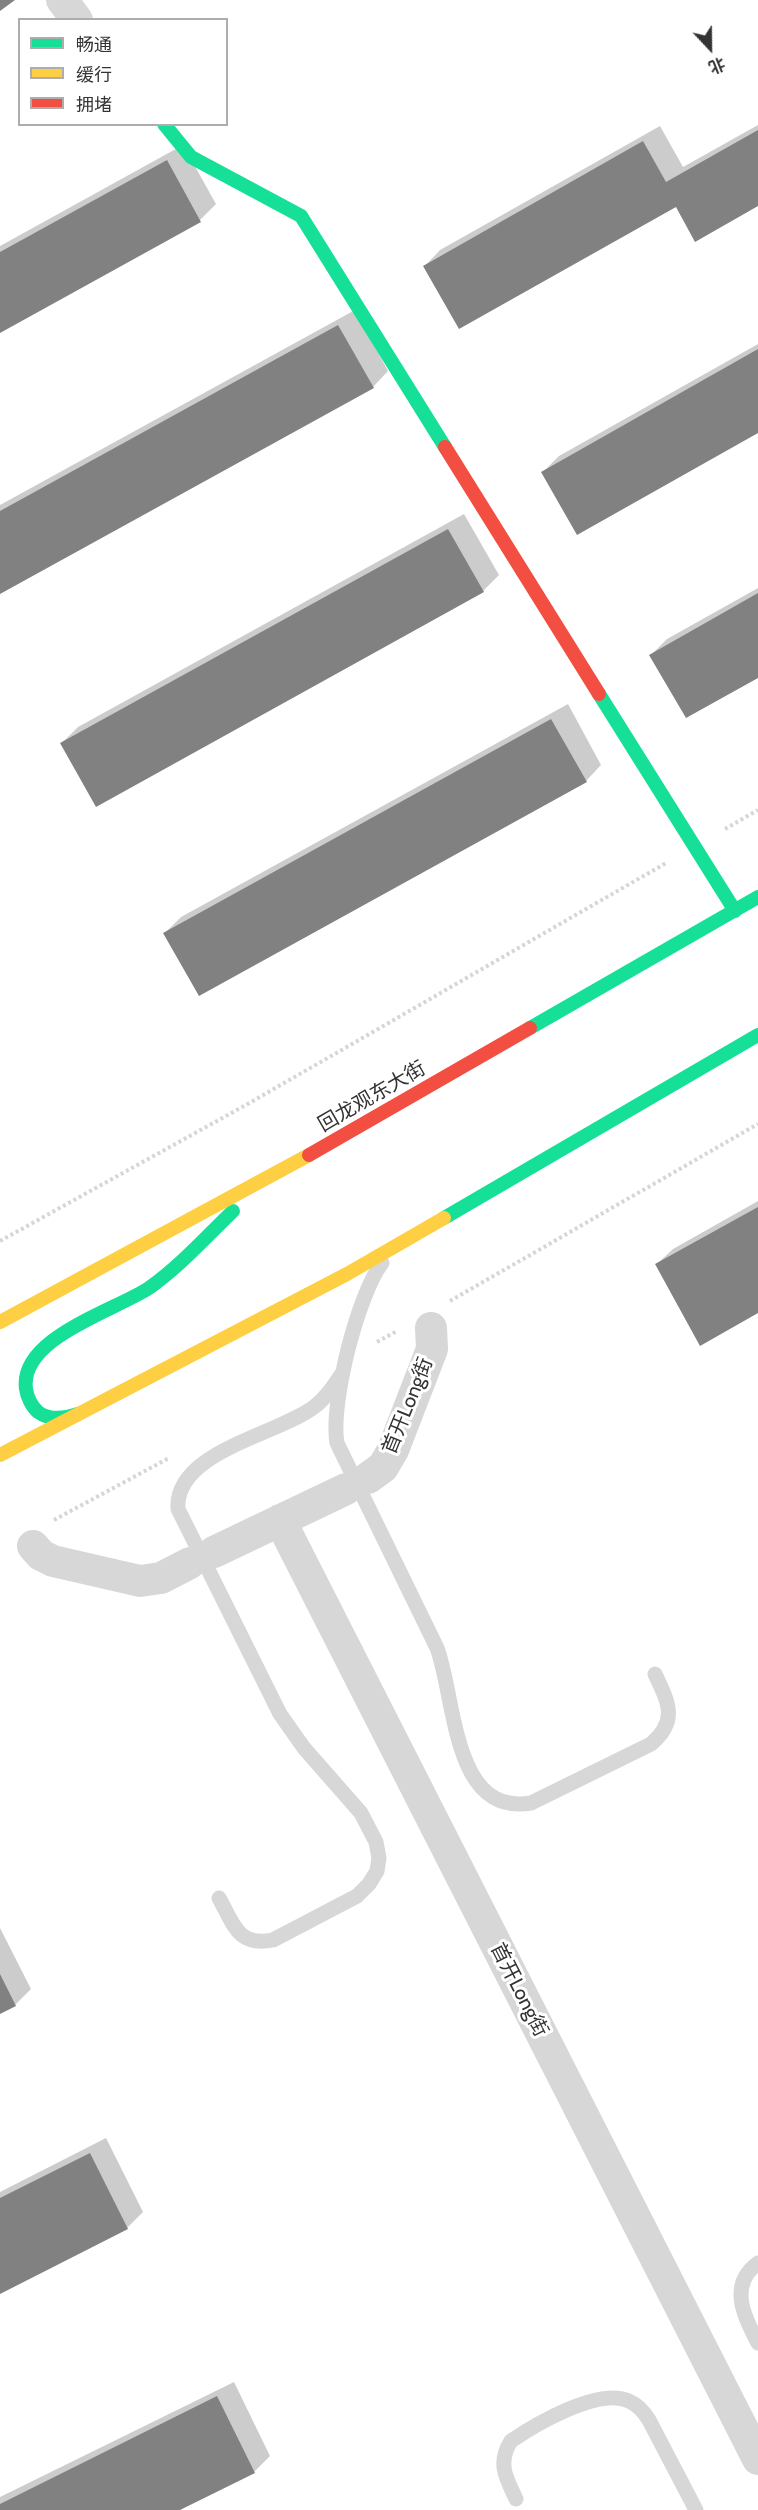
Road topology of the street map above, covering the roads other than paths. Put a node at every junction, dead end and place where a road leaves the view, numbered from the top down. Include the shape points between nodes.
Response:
1 (62, 0) edge
2 (76, 18) edge
3 (166, 126) edge
4 (758, 897) edge
5 (735, 910) junction
6 (758, 1035) edge
7 (289, 1167) junction
8 (442, 1219) junction
9 (0, 1323) edge
10 (431, 1328) dead end
11 (347, 1360) junction
12 (88, 1409) junction
13 (0, 1455) edge
14 (280, 1520) junction
15 (33, 1546) dead end
16 (655, 1674) dead end
17 (219, 1898) dead end
18 (758, 2264) edge
19 (758, 2343) edge
20 (758, 2459) edge
21 (516, 2499) dead end
22 (696, 2510) edge

1 - 2 street
3 - 5 main road via 191,157 301,216
4 - 5 main road, 回龙观东大街
5 - 7 main road, 回龙观东大街
6 - 8 main road
7 - 9 main road, 回龙观东大街
7 - 12 main road via 248,1196 148,1288 48,1343 33,1356 23,1380 28,1397 39,1412 55,1418
8 - 11 lane via 402,1245 375,1273 359,1307
8 - 12 main road via 347,1274
10 - 14 street, 首开Long街 via 432,1348 383,1467
11 - 16 lane via 335,1418 337,1443 437,1648 467,1765 481,1789 503,1803 531,1803 651,1744 668,1724 669,1710
11 - 17 lane via 318,1404 198,1466 182,1483 177,1500 184,1526 280,1714 370,1828 379,1858 377,1871 357,1896 261,1943 248,1941 236,1930
12 - 13 main road
14 - 15 street, 首开Long街 via 161,1578 140,1581 53,1561
14 - 20 street, 首开Long街
18 - 19 lane via 740,2289 744,2315
21 - 22 lane via 502,2464 511,2441 586,2402 617,2398 641,2409 649,2420

